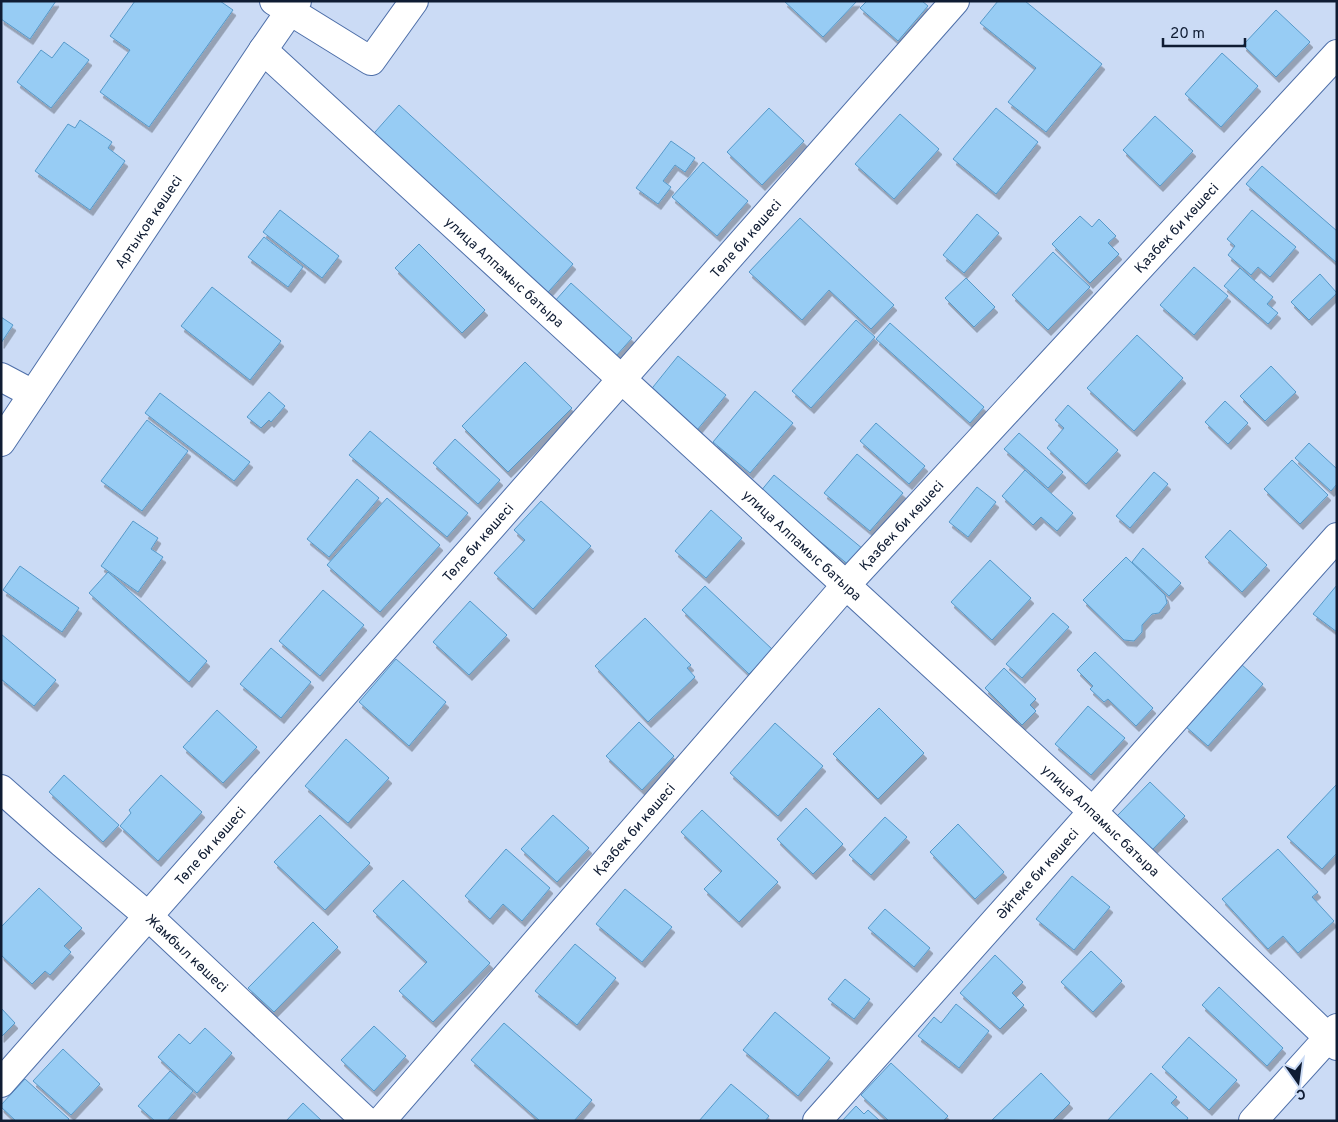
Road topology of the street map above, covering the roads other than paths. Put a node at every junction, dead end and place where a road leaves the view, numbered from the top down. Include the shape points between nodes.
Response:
1 (414, 1) edge
2 (955, 1) edge
3 (287, 5) edge
4 (263, 50) junction
5 (1337, 54) edge
6 (1, 377) edge
7 (622, 380) junction
8 (33, 394) junction
9 (1, 442) edge
10 (1337, 537) edge
11 (846, 585) junction
12 (1, 789) edge
13 (1093, 812) junction
14 (148, 916) junction
15 (1334, 1037) edge
16 (1, 1083) edge
17 (366, 1121) edge
18 (381, 1121) edge
19 (817, 1121) edge
20 (1252, 1121) edge

1 - 3 main road via 371,61
2 - 7 main road, Төле би көшесі
3 - 4 main road, Артықов көшесі
4 - 7 main road, улица Алпамыс батыра
4 - 8 main road, Артықов көшесі
5 - 11 main road, Қазбек би көшесі
6 - 8 main road
7 - 11 main road, улица Алпамыс батыра
7 - 14 main road, Төле би көшесі
8 - 9 main road, Артықов көшесі
10 - 13 main road, Әйтеке би көшесі
11 - 13 main road, улица Алпамыс батыра
11 - 18 main road, Қазбек би көшесі
12 - 14 main road, Жамбыл көшесі
13 - 15 main road, улица Алпамыс батыра
13 - 19 main road, Әйтеке би көшесі
14 - 16 main road, Төле би көшесі
14 - 17 main road, Жамбыл көшесі
15 - 20 main road

